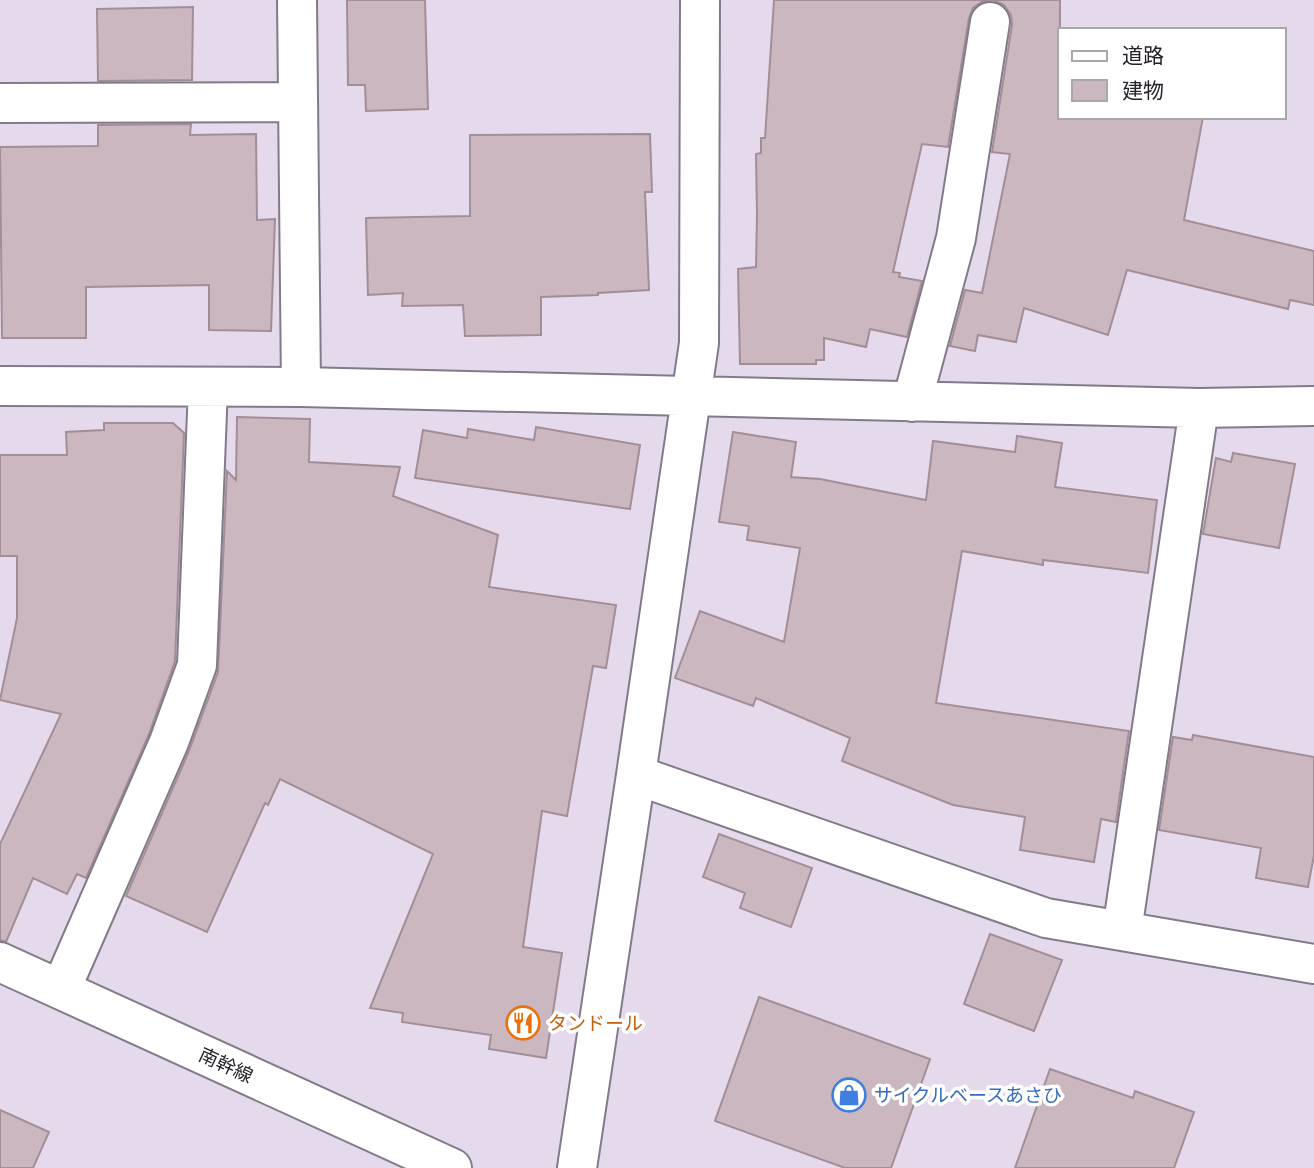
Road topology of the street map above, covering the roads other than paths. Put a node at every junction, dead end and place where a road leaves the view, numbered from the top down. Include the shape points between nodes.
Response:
1 (297, 0) edge
2 (700, 0) edge
3 (990, 22) dead end
4 (298, 102) junction
5 (0, 103) edge
6 (0, 386) edge
7 (208, 387) junction
8 (301, 387) junction
9 (692, 395) junction
10 (912, 402) junction
11 (1314, 406) edge
12 (1199, 408) junction
13 (636, 775) junction
14 (1122, 931) junction
15 (0, 962) edge
16 (1314, 964) edge
17 (61, 989) junction
18 (452, 1168) edge
19 (577, 1168) edge

1 - 4 street
2 - 9 street via 699,343
3 - 10 street via 956,239
4 - 5 street
4 - 8 street
6 - 7 street
7 - 8 street
7 - 17 street via 197,665 169,742
8 - 9 street
9 - 10 street
9 - 13 street
10 - 12 street
11 - 12 street
12 - 14 street
13 - 14 street via 1046,918
13 - 19 street
14 - 16 street
15 - 17 street, 南幹線
17 - 18 street, 南幹線

